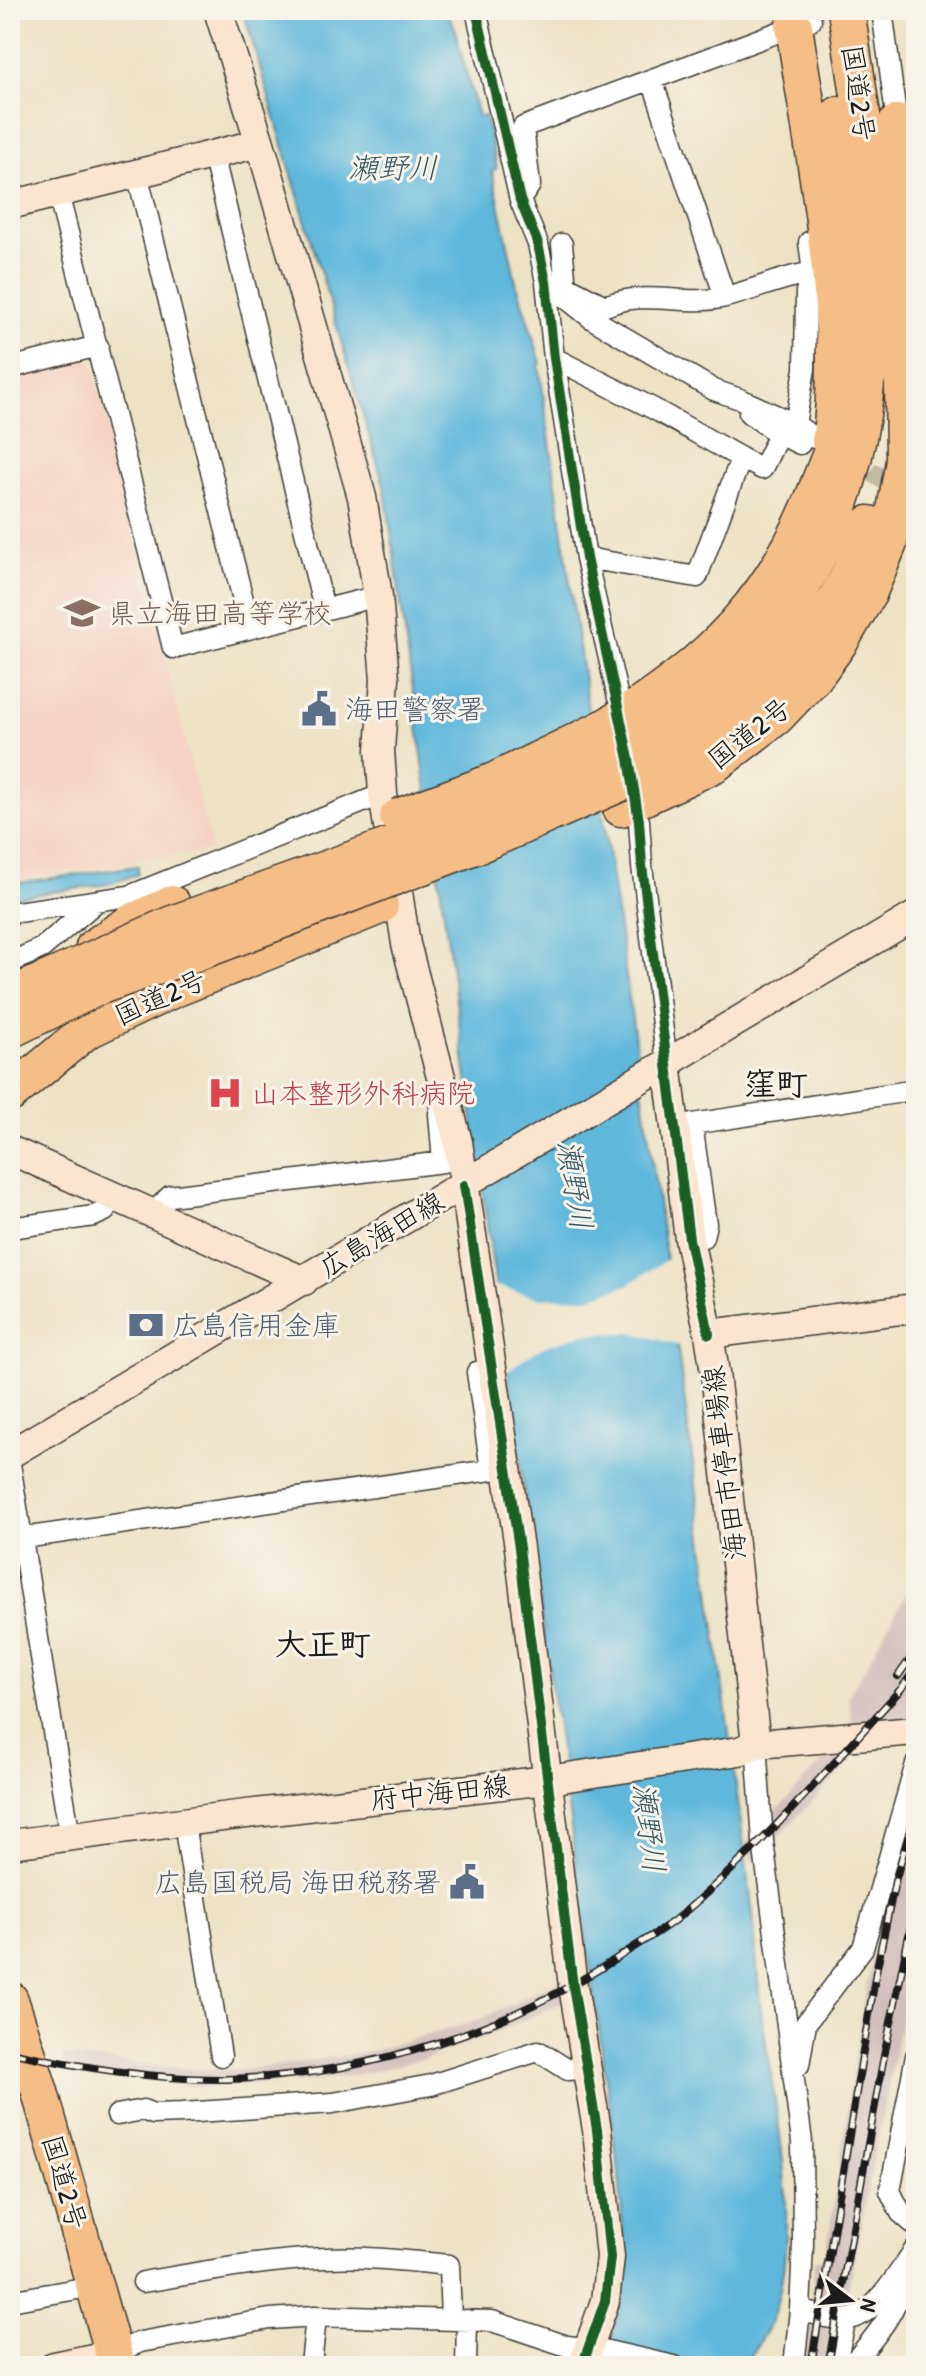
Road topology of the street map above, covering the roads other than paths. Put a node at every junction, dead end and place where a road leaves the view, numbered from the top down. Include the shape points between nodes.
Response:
1 (218, 10) edge
2 (476, 10) edge
3 (882, 10) edge
4 (816, 17) edge
5 (652, 80) junction
6 (897, 123) junction
7 (260, 143) junction
8 (213, 154) junction
9 (916, 155) edge
10 (137, 173) junction
11 (58, 193) junction
12 (520, 200) junction
13 (10, 205) edge
14 (562, 244) dead end
15 (810, 273) junction
16 (550, 286) junction
17 (725, 297) junction
18 (904, 305) edge
19 (98, 346) junction
20 (554, 354) junction
21 (10, 368) edge
22 (741, 458) junction
23 (843, 479) edge
24 (586, 558) junction
25 (378, 596) junction
26 (324, 609) junction
27 (250, 628) junction
28 (625, 762) junction
29 (383, 794) junction
30 (96, 902) junction
31 (10, 913) edge
32 (172, 914) junction
33 (916, 915) edge
34 (10, 963) edge
35 (10, 982) edge
36 (10, 996) edge
37 (10, 1017) edge
38 (10, 1030) edge
39 (658, 1068) junction
40 (446, 1090) junction
41 (916, 1090) edge
42 (10, 1094) edge
43 (10, 1150) edge
44 (474, 1177) junction
45 (115, 1198) junction
46 (153, 1213) junction
47 (10, 1228) edge
48 (689, 1239) junction
49 (304, 1281) junction
50 (908, 1309) dead end
51 (709, 1334) junction
52 (477, 1372) dead end
53 (492, 1420) junction
54 (10, 1454) edge
55 (10, 1464) edge
56 (23, 1538) junction
57 (916, 1731) edge
58 (748, 1747) junction
59 (916, 1764) edge
60 (555, 1779) junction
61 (184, 1823) junction
62 (70, 1837) junction
63 (10, 1844) edge
64 (10, 2000) edge
65 (221, 2056) dead end
66 (916, 2056) edge
67 (587, 2068) junction
68 (795, 2087) junction
69 (910, 2099) edge
70 (117, 2115) dead end
71 (916, 2226) edge
72 (916, 2248) edge
73 (899, 2271) junction
74 (143, 2282) dead end
75 (94, 2286) junction
76 (10, 2301) edge
77 (800, 2310) junction
78 (316, 2316) junction
79 (887, 2317) junction
80 (459, 2320) junction
81 (844, 2325) junction
82 (591, 2355) edge
83 (115, 2360) edge
84 (54, 2366) edge
85 (311, 2366) edge
86 (466, 2366) edge
87 (674, 2366) edge
88 (794, 2366) edge
89 (835, 2366) edge
90 (850, 2366) edge

1 - 7 street
2 - 12 street
3 - 6 street
4 - 5 street
4 - 15 street via 784,51
4 - 18 highway, 国道2号
4 - 23 highway via 856,183 870,313 861,429
5 - 12 street via 523,127 530,185
5 - 17 street
6 - 9 street
6 - 18 highway
7 - 8 street
7 - 25 street via 362,497
8 - 10 street
8 - 26 street
10 - 11 street
10 - 27 street
11 - 13 street
11 - 19 street
12 - 16 street
14 - 16 street via 565,277
15 - 17 street
15 - 23 street via 805,369
16 - 17 street via 605,306 624,297
16 - 20 street
16 - 23 street via 591,318 734,397
18 - 23 highway via 884,446
19 - 21 street
19 - 27 street via 173,648
20 - 22 street
20 - 24 street
22 - 23 street via 762,469 765,462
22 - 24 street via 697,577
23 - 28 highway, 国道2号 via 806,520 747,612 690,670 649,701
23 - 28 highway via 862,546 814,633 776,678 707,736
24 - 28 street
25 - 26 street
25 - 29 street via 384,668
26 - 27 street
28 - 32 highway, bridge
28 - 38 highway, bridge via 480,844 100,986
28 - 39 street via 647,905
28 - 42 highway, 国道2号 via 505,857 172,990 86,1031
29 - 30 street via 129,896
29 - 40 street via 406,944
30 - 31 street
30 - 34 street via 42,948
32 - 35 highway, bridge
32 - 36 highway, bridge
32 - 37 highway via 130,923 71,962
33 - 39 street, 広島海田線
39 - 44 street, 広島海田線
39 - 48 street
40 - 44 street
40 - 46 street via 439,1114 443,1162 170,1196
41 - 48 street via 692,1124 706,1224 703,1237
43 - 45 street
44 - 49 street, 広島海田線
44 - 53 street
45 - 46 street
45 - 47 street via 94,1216
46 - 49 street
48 - 51 street
49 - 54 street, 広島海田線
50 - 51 street, 海田市停車場線
51 - 58 street, 海田市停車場線
52 - 53 street
53 - 56 street via 491,1470
53 - 60 street via 519,1548
55 - 56 street
56 - 62 street
57 - 58 street, 府中海田線
58 - 60 street, 府中海田線
58 - 68 street
59 - 68 street via 863,1948 806,2023
60 - 61 street, 府中海田線
60 - 67 street via 573,1986
61 - 62 street, 府中海田線
61 - 65 street
62 - 63 street, 府中海田線
64 - 75 highway, 国道2号
66 - 69 street
67 - 70 street via 568,2070 538,2051 431,2085 333,2103
67 - 82 street via 610,2257
68 - 77 street via 805,2190
69 - 71 street via 890,2191 901,2213
72 - 73 street
73 - 79 street via 900,2292
73 - 81 street via 863,2315
74 - 80 street via 263,2262 326,2258 449,2265
75 - 76 street
75 - 83 highway, 国道2号
77 - 81 street
77 - 88 street
78 - 80 street
78 - 83 street via 140,2342
78 - 85 street
79 - 81 street via 874,2325
79 - 90 street
80 - 82 street via 492,2321
80 - 86 street
81 - 89 street
82 - 87 street
83 - 84 street

